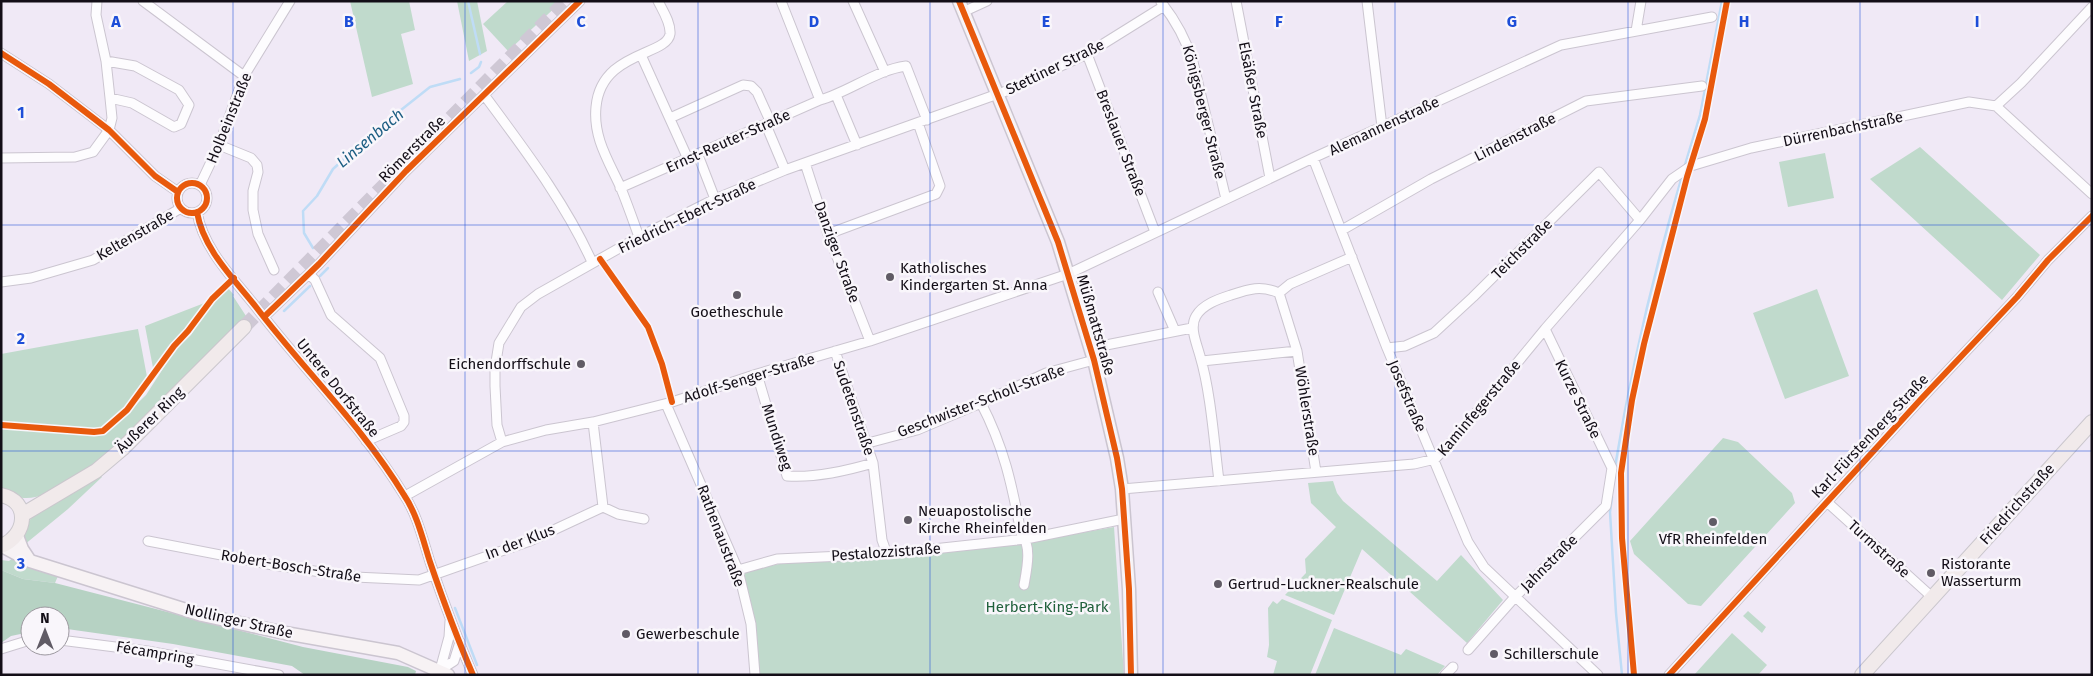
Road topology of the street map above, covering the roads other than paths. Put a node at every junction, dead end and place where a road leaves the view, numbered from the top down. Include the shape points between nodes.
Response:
1 (97, 1) edge
2 (143, 1) edge
3 (290, 1) edge
4 (580, 1) edge
5 (658, 1) edge
6 (781, 1) edge
7 (853, 1) edge
8 (987, 1) edge
9 (1236, 1) edge
10 (1367, 1) edge
11 (1641, 1) edge
12 (1162, 3) edge
13 (2092, 6) edge
14 (961, 7) edge
15 (1712, 18) dead end
16 (1636, 31) junction
17 (1, 53) edge
18 (1087, 54) junction
19 (641, 55) junction
20 (106, 61) junction
21 (885, 72) junction
22 (244, 76) junction
23 (1702, 86) dead end
24 (836, 95) junction
25 (485, 96) junction
26 (997, 96) junction
27 (110, 98) junction
28 (820, 100) junction
29 (1996, 106) junction
30 (670, 118) junction
31 (923, 122) junction
32 (769, 124) junction
33 (1382, 127) junction
34 (109, 130) junction
35 (857, 145) junction
36 (219, 146) junction
37 (698, 154) junction
38 (1, 158) edge
39 (1313, 158) junction
40 (688, 159) junction
41 (805, 163) junction
42 (1691, 166) joint
43 (785, 170) junction
44 (1270, 178) junction
45 (200, 185) junction
46 (620, 188) junction
47 (178, 192) junction
48 (2092, 194) edge
49 (716, 200) junction
50 (1226, 200) junction
51 (181, 208) junction
52 (197, 212) junction
53 (2092, 216) edge
54 (1640, 220) junction
55 (1342, 230) junction
56 (1156, 232) junction
57 (828, 234) junction
58 (639, 236) junction
59 (1352, 257) junction
60 (592, 262) junction
61 (274, 270) dead end
62 (309, 274) junction
63 (1068, 274) junction
64 (1, 282) edge
65 (1158, 292) dead end
66 (1279, 293) junction
67 (264, 317) junction
68 (244, 327) tunnel mouth
69 (1192, 328) junction
70 (1545, 329) junction
71 (1175, 331) junction
72 (870, 341) junction
73 (1387, 348) junction
74 (835, 351) junction
75 (1297, 351) junction
76 (1093, 354) junction
77 (1202, 361) junction
78 (757, 374) junction
79 (981, 403) junction
80 (666, 404) junction
81 (593, 422) junction
82 (2092, 422) edge
83 (366, 441) junction
84 (502, 442) junction
85 (868, 443) junction
86 (1435, 460) junction
87 (873, 463) junction
88 (1612, 468) joint
89 (1316, 472) junction
90 (1220, 481) junction
91 (1122, 489) junction
92 (1, 495) edge
93 (405, 496) junction
94 (1827, 502) junction
95 (603, 507) junction
96 (19, 509) junction
97 (644, 519) dead end
98 (1124, 519) junction
99 (17, 536) junction
100 (1026, 539) junction
101 (148, 541) dead end
102 (1, 546) edge
103 (887, 554) junction
104 (30, 561) junction
105 (738, 570) junction
106 (434, 574) junction
107 (1024, 584) dead end
108 (1515, 597) junction
109 (1932, 597) junction
110 (450, 618) junction
111 (460, 640) junction
112 (70, 641) edge
113 (20, 643) edge
114 (1, 649) edge
115 (1468, 650) dead end
116 (1452, 667) dead end
117 (444, 672) edge
118 (279, 675) edge
119 (473, 675) edge
120 (755, 675) edge
121 (1131, 675) edge
122 (1445, 675) edge
123 (1598, 675) edge
124 (1669, 675) edge
125 (1862, 675) edge

1 - 20 street via 96,16
2 - 22 street
3 - 22 street, Holbeinstraße
4 - 25 street, Römerstraße
5 - 19 street via 670,32 664,44
6 - 28 street
7 - 21 street
8 - 14 street
9 - 44 street, Elsäßer Straße
10 - 33 street
11 - 16 street
12 - 18 street, Stettiner Straße
12 - 50 street, Königsberger Straße via 1178,23 1193,62
13 - 29 street
14 - 26 street, Müßmattstraße
15 - 16 street, Alemannenstraße
16 - 33 street, Alemannenstraße via 1561,45
17 - 34 street via 49,84
18 - 26 street, Stettiner Straße
18 - 56 street, Breslauer Straße
19 - 30 street
19 - 46 street via 630,58 610,73 602,84 596,106 596,131
20 - 27 street
20 - 27 street via 135,66 179,90 189,105 181,124 174,127 132,103
21 - 24 street, Ernst-Reuter-Straße
21 - 31 street, Ernst-Reuter-Straße via 906,66
22 - 36 street, Holbeinstraße
23 - 55 street, Lindenstraße via 1586,101 1431,179
24 - 28 street, Ernst-Reuter-Straße
24 - 35 street
25 - 60 street via 562,206
25 - 62 street, Römerstraße via 406,172
26 - 31 street, Friedrich-Ebert-Straße
26 - 63 street, Müßmattstraße via 1058,242
27 - 34 street via 112,118
28 - 32 street, Ernst-Reuter-Straße
29 - 42 street, Dürrenbachstraße via 1969,102 1751,148
29 - 48 street
30 - 32 street via 743,86 751,86 757,92
30 - 40 street
31 - 35 street, Friedrich-Ebert-Straße
31 - 57 street via 940,186 936,194
32 - 37 street, Ernst-Reuter-Straße
32 - 43 street
33 - 39 street, Alemannenstraße
34 - 38 street via 93,152 75,157
34 - 47 street via 155,176
35 - 41 street, Friedrich-Ebert-Straße
36 - 45 street, Holbeinstraße
36 - 61 street via 251,158 257,165 252,201 255,223
37 - 40 street, Ernst-Reuter-Straße
37 - 49 street
39 - 44 street, Alemannenstraße
39 - 55 street, Josefstraße
40 - 46 street, Ernst-Reuter-Straße
41 - 43 street, Friedrich-Ebert-Straße
41 - 57 street, Danziger Straße
42 - 54 street, Kaminfegerstraße via 1672,179
43 - 49 street, Friedrich-Ebert-Straße
44 - 50 street, Alemannenstraße
45 - 47 street via 187,184
45 - 52 street via 207,192 207,201
46 - 58 street
47 - 51 street
49 - 58 street, Friedrich-Ebert-Straße
50 - 56 street, Alemannenstraße
51 - 52 street
51 - 64 street, Keltenstraße via 93,260 31,278
52 - 67 street, Untere Dorfstraße via 206,241
53 - 94 street, Karl-Fürstenberg-Straße
54 - 70 street, Kaminfegerstraße
54 - 73 street, Teichstraße via 1599,172 1434,333 1404,346
55 - 59 street, Josefstraße
56 - 63 street, Alemannenstraße
57 - 72 street, Danziger Straße
58 - 60 street, Friedrich-Ebert-Straße
59 - 66 street via 1290,284
59 - 73 street, Josefstraße
60 - 84 street, Friedrich-Ebert-Straße via 521,307 499,343 495,386 497,425
62 - 67 street, Römerstraße
62 - 83 street, Untere Dorfstraße via 331,315 380,358 404,416 401,426
63 - 72 street, Adolf-Senger-Straße
63 - 76 street, Müßmattstraße
65 - 71 street
66 - 69 street via 1259,287 1218,299 1202,308 1195,316
66 - 75 street, Wöhlerstraße
67 - 83 street, Untere Dorfstraße
68 - 96 main road, Äußerer Ring via 96,471 45,500
69 - 71 street
69 - 77 street
70 - 86 street, Kaminfegerstraße
70 - 88 street, Kurze Straße
71 - 76 street
72 - 74 street, Adolf-Senger-Straße
73 - 86 street, Josefstraße
74 - 78 street, Adolf-Senger-Straße
74 - 85 street, Sudetenstraße
75 - 77 street, Wöhlerstraße
75 - 89 street, Wöhlerstraße
76 - 79 street, Geschwister-Scholl-Straße
76 - 91 street, Müßmattstraße
77 - 90 street
78 - 80 street, Adolf-Senger-Straße
78 - 87 street, Mundiweg via 787,476 848,470
79 - 85 street, Geschwister-Scholl-Straße via 917,430
79 - 100 street via 997,436 1021,533
80 - 81 street, Adolf-Senger-Straße
80 - 105 street, Rathenaustraße
81 - 84 street, Adolf-Senger-Straße
81 - 95 street
82 - 109 main road, Friedrichstraße
83 - 93 street, Untere Dorfstraße
84 - 93 street, Adolf-Senger-Straße
85 - 87 street, Sudetenstraße
86 - 89 street, Kaminfegerstraße
86 - 108 street, Josefstraße via 1468,542 1484,567
87 - 103 street, Sudetenstraße via 882,540
88 - 108 street, Jahnstraße via 1606,506
89 - 90 street, Kaminfegerstraße
90 - 91 street, Kaminfegerstraße
91 - 98 street, Müßmattstraße
92 - 96 main road
93 - 106 street, Untere Dorfstraße
94 - 109 street, Turmstraße
94 - 124 street, Karl-Fürstenberg-Straße
95 - 97 street via 618,514
95 - 106 street, In der Klus via 530,541
96 - 99 main road via 22,526
98 - 100 street, Pestalozzistraße
98 - 121 street, Müßmattstraße
99 - 102 main road
99 - 104 street
100 - 103 street, Pestalozzistraße
100 - 107 street via 1028,563
101 - 106 street, Robert-Bosch-Straße via 355,577 419,580
102 - 104 street, Nollinger Straße
103 - 105 street, Pestalozzistraße via 777,559
104 - 117 street, Nollinger Straße via 202,615 398,653
105 - 120 street, Rathenaustraße via 751,624
106 - 110 street, Untere Dorfstraße
108 - 115 street, Jahnstraße
108 - 123 street, Josefstraße
109 - 125 main road, Friedrichstraße
110 - 111 street, Untere Dorfstraße
110 - 117 street, Untere Dorfstraße
111 - 117 street via 454,661
111 - 119 street, Untere Dorfstraße
112 - 118 street, Fécampring via 128,648
113 - 114 street
116 - 122 street

